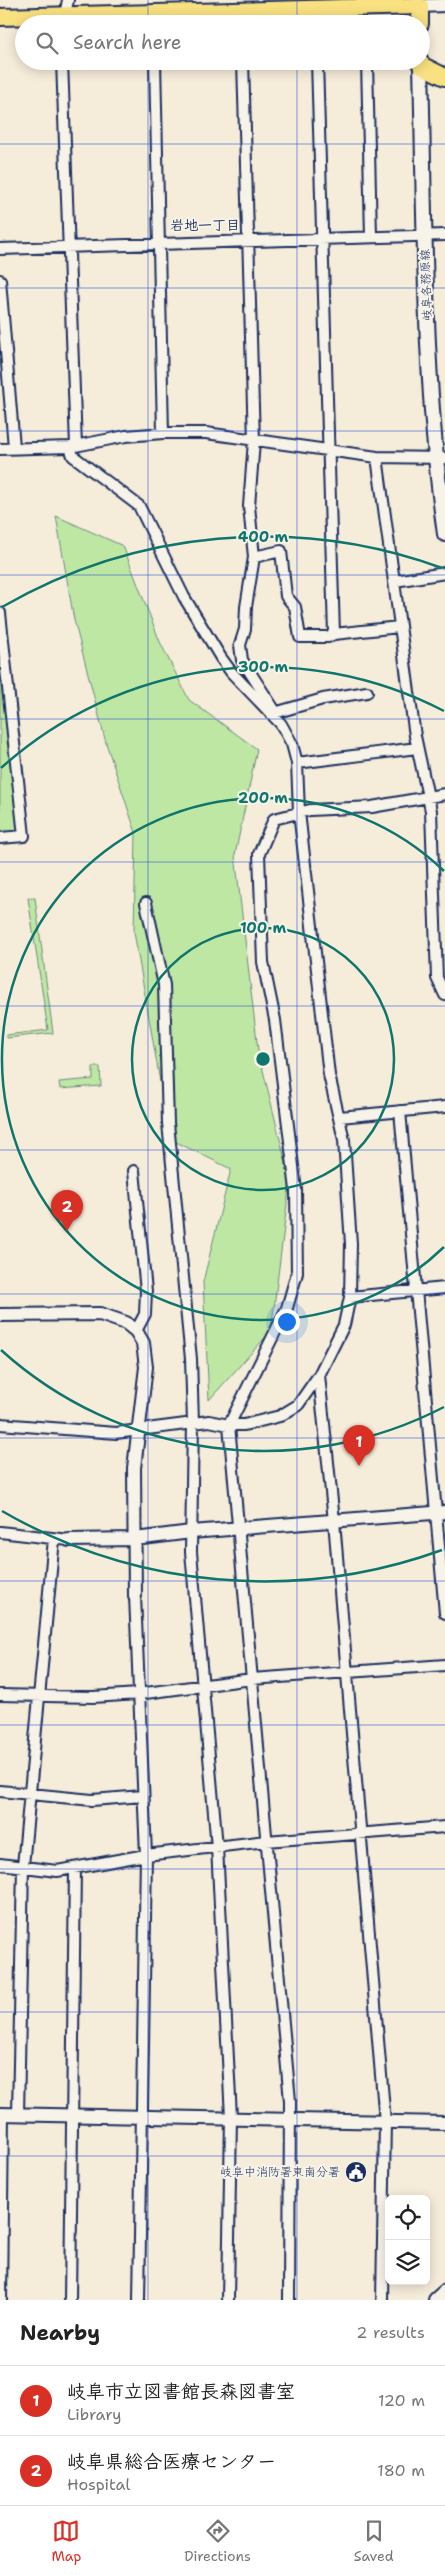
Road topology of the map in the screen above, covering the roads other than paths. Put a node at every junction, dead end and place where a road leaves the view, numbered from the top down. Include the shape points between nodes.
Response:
1 (420, 3) edge
2 (445, 5) edge
3 (303, 9) junction
4 (244, 11) edge
5 (63, 14) edge
6 (42, 15) edge
7 (86, 15) edge
8 (192, 15) edge
9 (307, 15) edge
10 (15, 16) edge
11 (0, 17) edge
12 (62, 70) edge
13 (155, 70) edge
14 (243, 70) edge
15 (317, 70) edge
16 (367, 70) edge
17 (417, 70) edge
18 (430, 70) edge
19 (445, 77) edge
20 (445, 235) edge
21 (425, 236) junction
22 (371, 237) junction
23 (323, 238) junction
24 (248, 240) junction
25 (158, 244) junction
26 (68, 246) junction
27 (0, 248) edge
28 (0, 280) edge
29 (163, 433) junction
30 (254, 441) junction
31 (14, 447) junction
32 (73, 447) junction
33 (0, 449) edge
34 (330, 452) junction
35 (377, 457) junction
36 (440, 459) edge
37 (445, 534) edge
38 (254, 557) junction
39 (445, 573) edge
40 (395, 581) junction
41 (0, 613) edge
42 (399, 627) junction
43 (334, 634) junction
44 (368, 692) dead end
45 (273, 712) junction
46 (417, 748) junction
47 (298, 763) junction
48 (445, 794) edge
49 (426, 796) junction
50 (299, 812) junction
51 (0, 838) edge
52 (146, 903) dead end
53 (440, 919) edge
54 (445, 995) edge
55 (445, 1107) edge
56 (400, 1111) junction
57 (340, 1118) junction
58 (134, 1171) dead end
59 (445, 1288) edge
60 (416, 1291) junction
61 (350, 1297) junction
62 (0, 1315) edge
63 (136, 1331) junction
64 (319, 1374) junction
65 (193, 1422) junction
66 (0, 1424) edge
67 (229, 1425) junction
68 (137, 1430) junction
69 (441, 1512) edge
70 (334, 1521) junction
71 (238, 1529) junction
72 (0, 1532) edge
73 (191, 1532) junction
74 (54, 1539) junction
75 (135, 1539) junction
76 (69, 1540) joint
77 (135, 1596) joint
78 (445, 1613) edge
79 (445, 1665) edge
80 (346, 1673) junction
81 (252, 1679) junction
82 (202, 1686) junction
83 (138, 1694) junction
84 (0, 1695) edge
85 (39, 1695) junction
86 (0, 1791) edge
87 (31, 1795) junction
88 (143, 1796) junction
89 (445, 1827) edge
90 (360, 1834) junction
91 (266, 1841) junction
92 (217, 1847) junction
93 (146, 1855) junction
94 (0, 1864) edge
95 (23, 1866) junction
96 (75, 1868) junction
97 (1, 2114) edge
98 (18, 2114) junction
99 (74, 2115) junction
100 (142, 2116) junction
101 (231, 2117) junction
102 (291, 2121) junction
103 (385, 2122) junction
104 (445, 2123) edge
105 (1, 2182) edge
106 (445, 2292) edge
107 (1, 2300) edge
108 (70, 2300) edge
109 (139, 2300) edge
110 (228, 2300) edge
111 (289, 2300) edge
112 (382, 2300) edge
113 (436, 2300) edge

1 - 2 street
1 - 3 main road
3 - 4 main road
3 - 9 street
4 - 8 main road
5 - 6 main road
5 - 7 main road
10 - 11 main road
12 - 26 street
13 - 25 street
14 - 24 street
15 - 23 street
16 - 22 street
17 - 21 main road, 岐阜各務原線
18 - 19 main road
20 - 21 street
21 - 22 street
21 - 36 main road, 岐阜各務原線 via 429,386
22 - 23 street
23 - 24 street
23 - 34 street
24 - 25 street
24 - 30 street
25 - 26 street
25 - 29 street
26 - 27 street
26 - 32 street
28 - 31 street
29 - 30 street via 206,433
29 - 32 street via 126,436
30 - 34 street
30 - 38 street via 249,506
31 - 32 street
31 - 33 street
32 - 45 street via 73,456 139,506 184,597 221,658
34 - 35 street
34 - 43 street
35 - 36 street
35 - 40 street
36 - 37 main road, 岐阜各務原線
38 - 43 street via 281,551 286,596 295,607 300,637
38 - 45 street via 240,645 242,660
39 - 40 street
40 - 42 street
41 - 51 street via 24,836
42 - 43 street
42 - 46 street
44 - 45 street
45 - 47 street via 292,744
46 - 47 street
46 - 49 street
47 - 50 street
48 - 49 street
49 - 50 street via 410,802 372,807
49 - 53 street via 431,811
50 - 57 street via 328,1075
50 - 67 street via 274,819 259,854 263,962 275,1020 296,1190 297,1273 287,1308
52 - 65 street via 164,985 168,1123 188,1309
53 - 54 street via 437,978
55 - 56 street
56 - 57 street
56 - 60 street
57 - 61 street via 351,1244
58 - 63 street via 146,1291 145,1314
59 - 60 street
60 - 61 street
60 - 69 street
61 - 64 street via 344,1325
62 - 63 street via 100,1314 126,1323
63 - 68 street via 146,1358
64 - 67 street via 298,1405 280,1416 244,1425
64 - 70 street
65 - 67 street
65 - 68 street
65 - 73 street
66 - 68 street via 116,1433
67 - 71 street
68 - 75 street
69 - 70 street
69 - 78 street
70 - 71 street
70 - 80 street
71 - 73 street
71 - 81 street
72 - 74 street
73 - 75 street
73 - 82 street
74 - 76 street
74 - 85 street
75 - 76 street
75 - 77 street
77 - 83 street
79 - 80 street
80 - 81 street
80 - 90 street
81 - 82 street
81 - 91 street
82 - 83 street
82 - 92 street
83 - 85 street
83 - 88 street
84 - 85 street
85 - 87 street
86 - 87 street
87 - 88 street via 92,1800
87 - 95 street
88 - 93 street
89 - 90 street
90 - 91 street
90 - 103 street
91 - 92 street
91 - 102 street
92 - 93 street
92 - 101 street
93 - 96 street
93 - 100 street
94 - 95 street
95 - 96 street via 57,1871
95 - 98 street
96 - 99 street
97 - 98 street
97 - 105 street
98 - 99 street
99 - 100 street
99 - 108 street
100 - 101 street
100 - 109 street
101 - 102 street
101 - 110 street
102 - 103 street
102 - 111 street
103 - 104 street
103 - 112 street
105 - 107 street
106 - 113 main road

